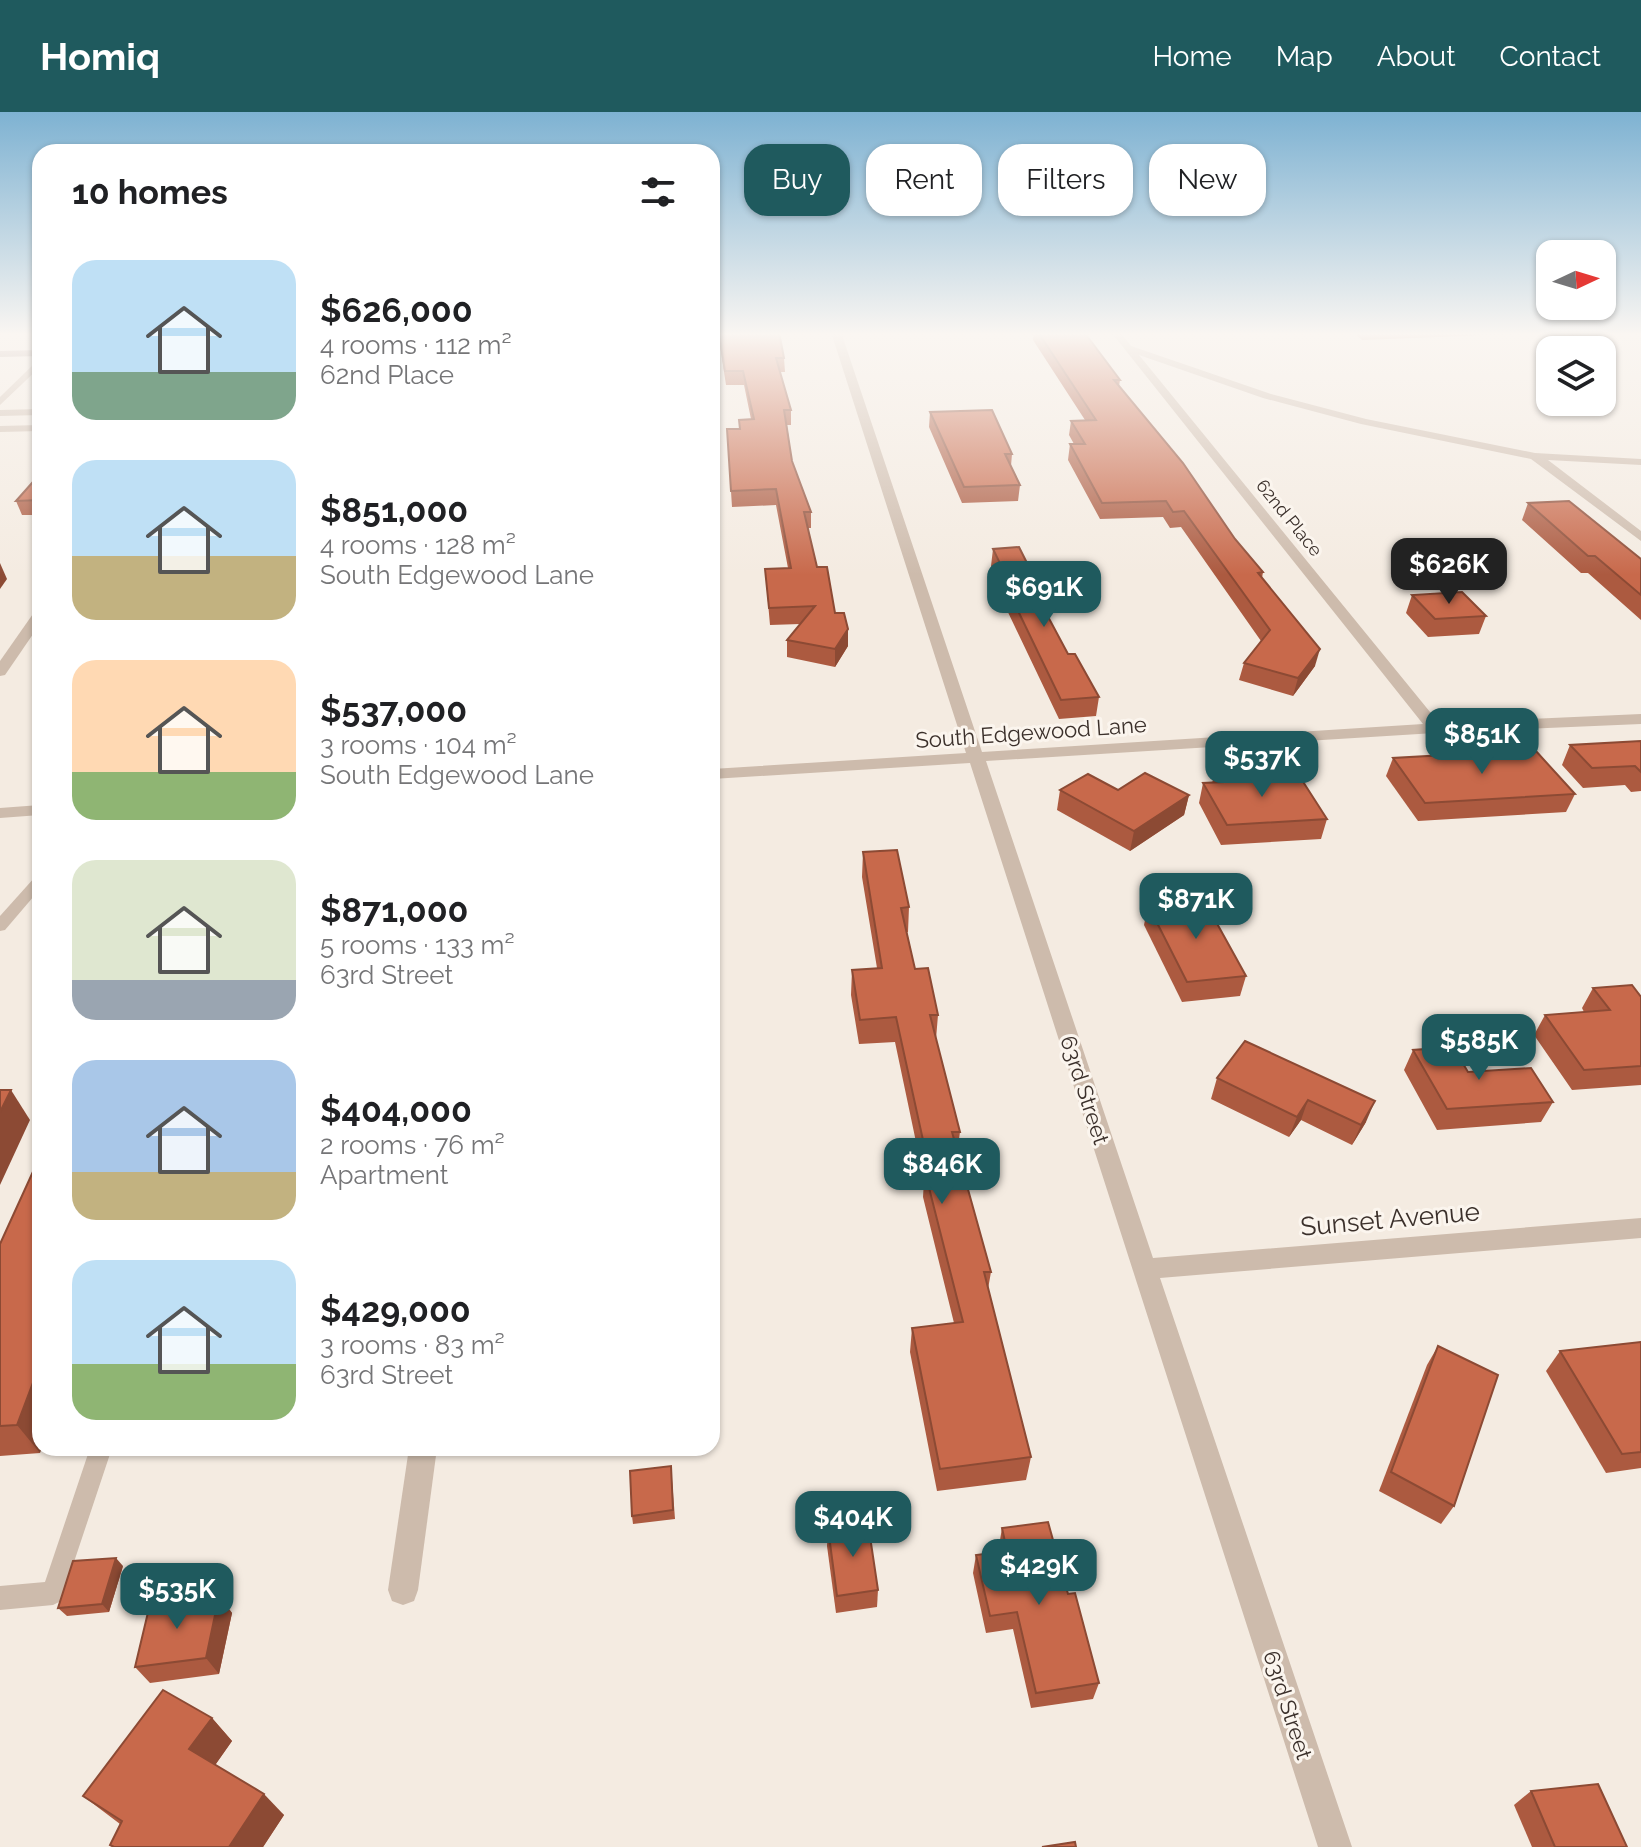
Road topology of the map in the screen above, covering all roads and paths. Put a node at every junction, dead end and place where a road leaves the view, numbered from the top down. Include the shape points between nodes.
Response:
1 (862, 413) edge
2 (1180, 413) edge
3 (1331, 413) edge
4 (32, 428) edge
5 (0, 429) edge
6 (1535, 456) junction
7 (1641, 462) edge
8 (1641, 537) edge
9 (32, 626) edge
10 (0, 672) edge
11 (1641, 719) edge
12 (1435, 728) junction
13 (975, 758) junction
14 (720, 774) edge
15 (32, 811) edge
16 (0, 813) edge
17 (32, 889) edge
18 (0, 926) edge
19 (1641, 1228) edge
20 (1144, 1269) junction
21 (98, 1456) edge
22 (422, 1456) edge
23 (403, 1590) dead end
24 (0, 1598) edge
25 (1335, 1847) edge

1 - 13 street, 63rd Street
2 - 12 street, 62nd Place
3 - 6 street
4 - 5 lane
6 - 7 street
6 - 8 street
9 - 10 street
11 - 12 street, South Edgewood Lane
12 - 13 street, South Edgewood Lane
13 - 14 street, South Edgewood Lane
13 - 20 street, 63rd Street
15 - 16 street
17 - 18 lane
19 - 20 street, Sunset Avenue
20 - 25 street, 63rd Street
21 - 24 lane via 53,1593
22 - 23 street

